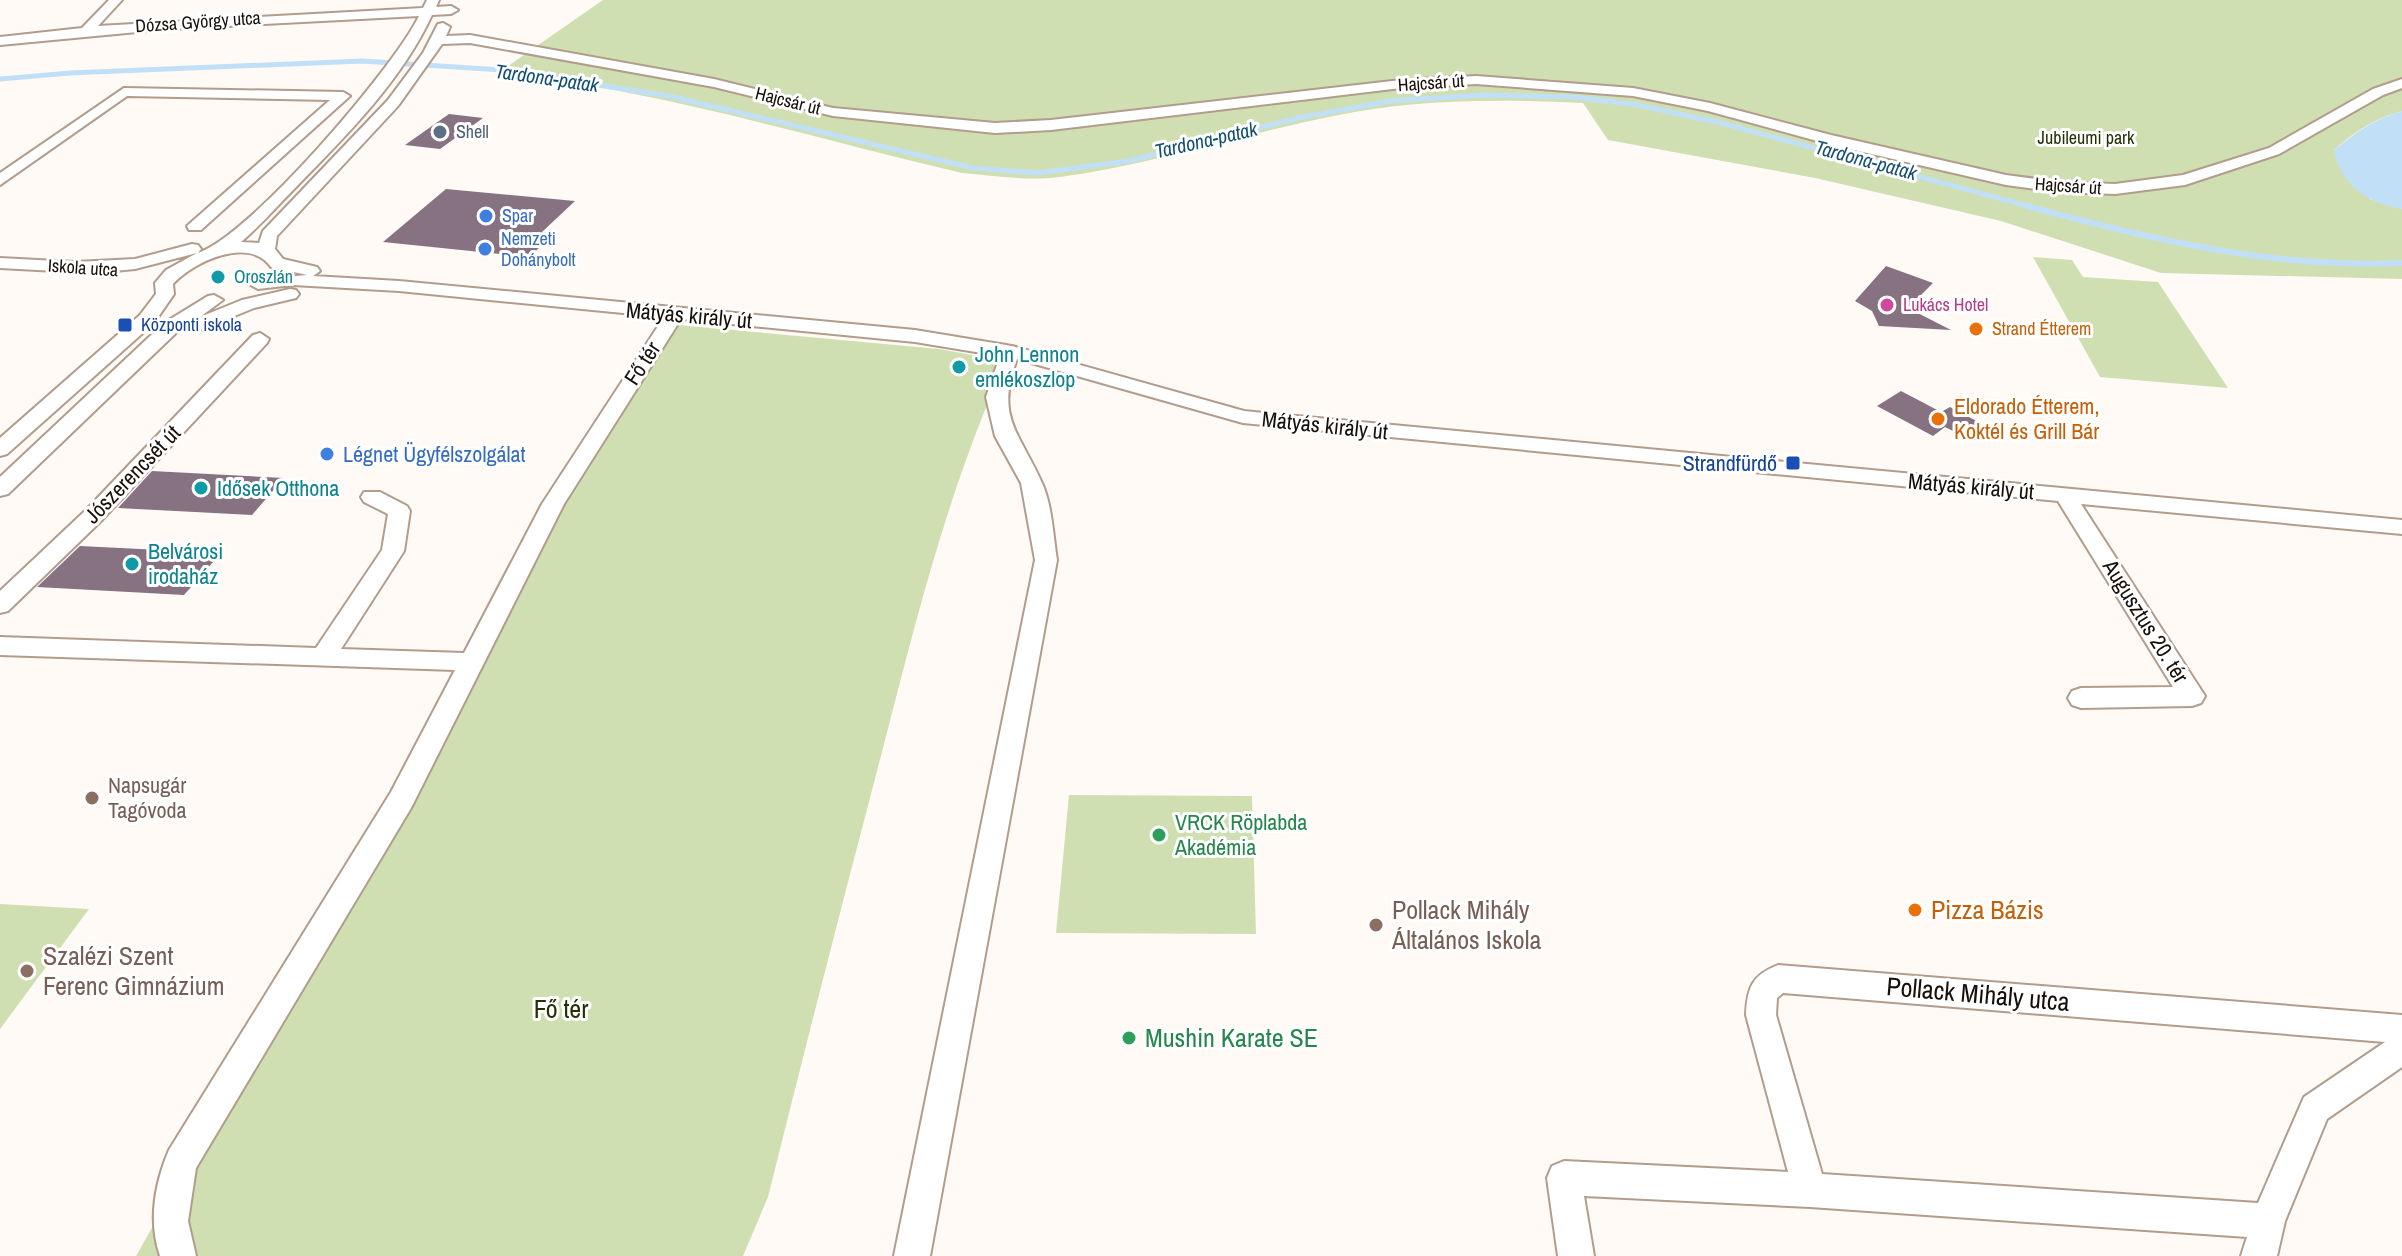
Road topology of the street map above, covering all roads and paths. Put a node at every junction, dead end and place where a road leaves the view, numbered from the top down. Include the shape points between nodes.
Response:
1 (116, 0) edge
2 (453, 5) edge
3 (431, 6) edge
4 (88, 29) junction
5 (0, 41) edge
6 (433, 47) junction
7 (2402, 83) edge
8 (0, 180) edge
9 (278, 195) junction
10 (195, 226) dead end
11 (206, 255) junction
12 (272, 257) junction
13 (0, 263) edge
14 (129, 265) junction
15 (80, 266) junction
16 (349, 283) junction
17 (258, 284) junction
18 (399, 286) junction
19 (164, 288) junction
20 (214, 300) junction
21 (675, 314) junction
22 (260, 339) dead end
23 (1012, 352) junction
24 (127, 370) junction
25 (0, 449) edge
26 (0, 489) edge
27 (2064, 494) junction
28 (372, 497) dead end
29 (2402, 527) edge
30 (0, 605) edge
31 (0, 646) edge
32 (321, 659) junction
33 (472, 662) junction
34 (2081, 698) dead end
35 (2402, 1029) edge
36 (2402, 1049) edge
37 (1810, 1190) junction
38 (2268, 1221) junction
39 (178, 1256) edge
40 (912, 1256) edge
41 (1576, 1256) edge
42 (2259, 1256) edge

1 - 4 street
2 - 3 street, Dózsa György utca
2 - 6 street
3 - 4 street, Dózsa György utca
3 - 9 street via 404,53 320,154
4 - 5 street, Dózsa György utca
6 - 7 street, Hajcsár út via 470,39 714,83 844,114 995,128 1462,80 1605,89 1710,107 2006,180 2115,189 2185,180 2274,151
6 - 12 street via 350,152 269,235
8 - 10 street via 124,92 343,96
9 - 11 street via 237,238
9 - 14 street via 248,221 211,242
11 - 12 street via 243,248
11 - 14 street
11 - 19 street via 173,271
12 - 17 street via 271,274
12 - 18 street
13 - 15 street, Iskola utca
14 - 15 street
15 - 19 street, Iskola utca via 137,273
16 - 17 street, Mátyás király út
16 - 18 street, Mátyás király út
16 - 24 street via 269,298 211,318
17 - 20 street
18 - 21 street, Mátyás király út
19 - 20 street, Iskola utca via 183,301
19 - 25 street via 147,319
20 - 24 street via 171,327
21 - 23 street, Mátyás király út via 915,336
21 - 33 street, Fő tér via 553,504
22 - 30 street, Jószerencsét út via 94,515
23 - 27 street, Mátyás király út via 1243,417
23 - 40 street via 996,397 1005,436 1032,483 1046,560
24 - 26 street
27 - 29 street, Mátyás király út
27 - 34 street, Augusztus 20. tér via 2192,696
28 - 32 street via 399,511 393,551
31 - 32 street
32 - 33 street
33 - 39 street, Fő tér via 401,800 181,1162 172,1195 172,1243
35 - 37 street, Pollack Mihály utca via 1778,979 1762,991 1761,1015
36 - 38 street via 2315,1108
37 - 38 street
37 - 41 street via 1564,1178
38 - 42 street

